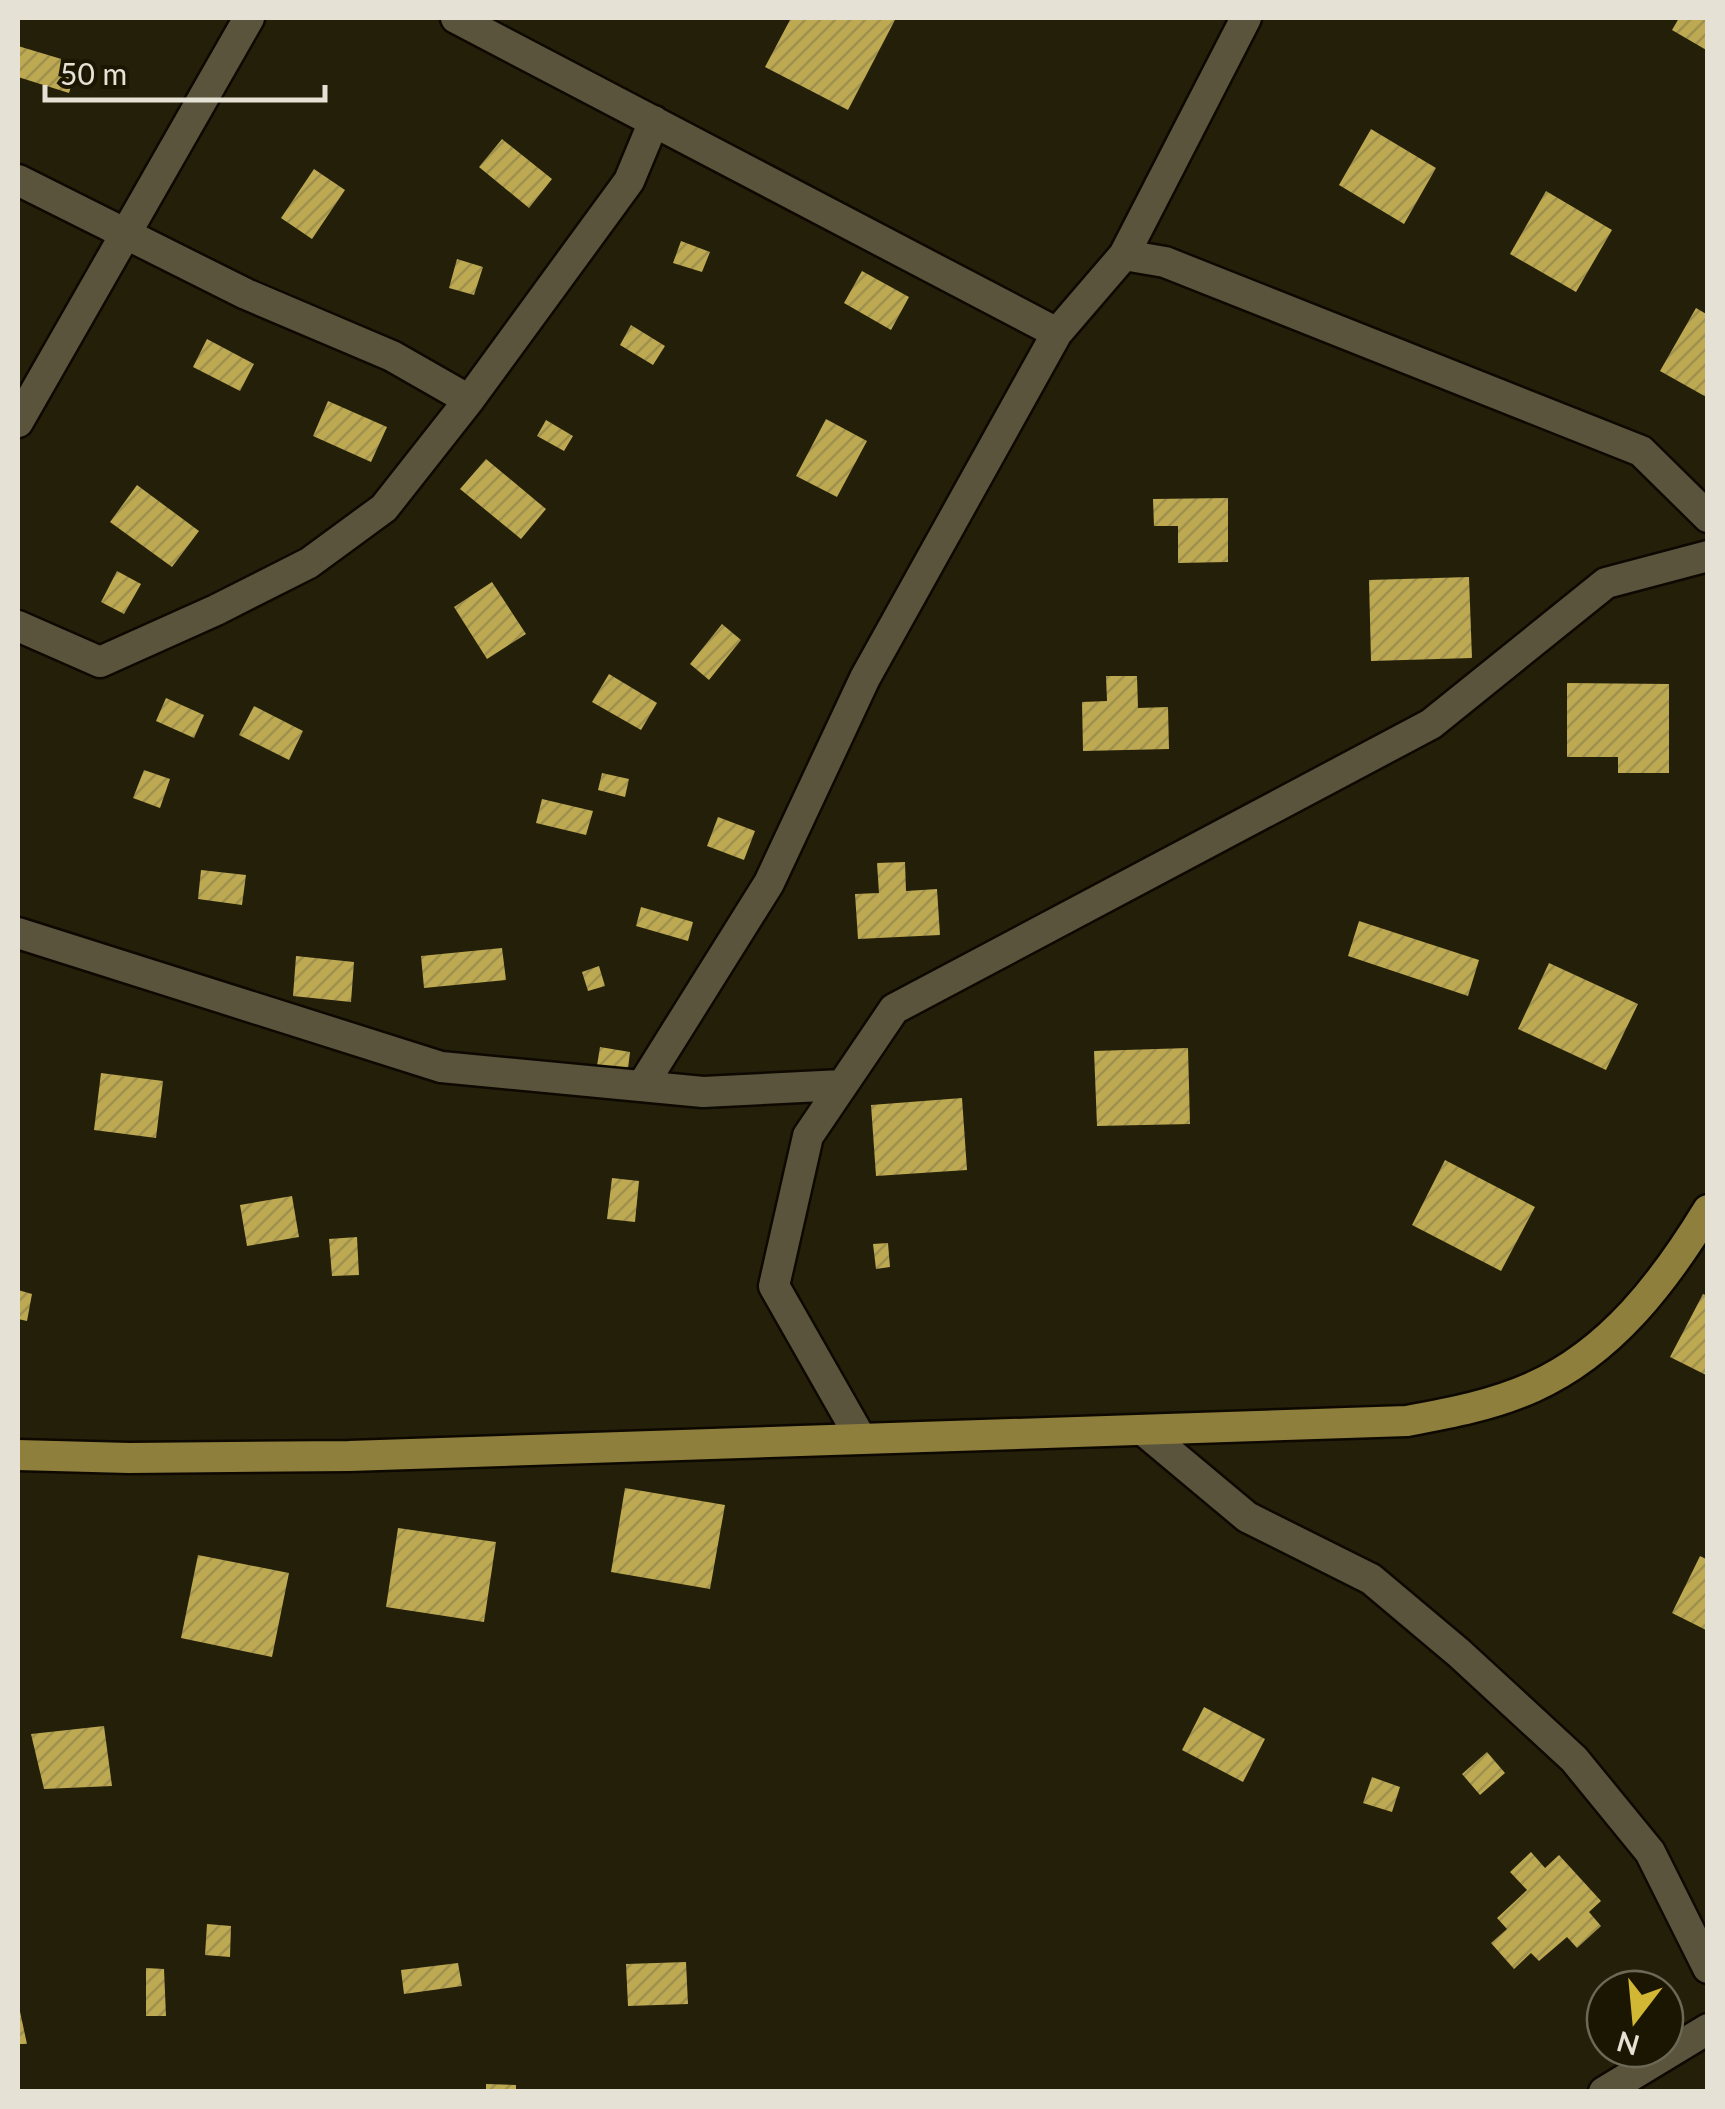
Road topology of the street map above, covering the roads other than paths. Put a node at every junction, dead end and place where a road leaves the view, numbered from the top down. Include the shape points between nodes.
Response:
1 (248, 18) edge
2 (456, 18) edge
3 (1246, 18) edge
4 (654, 121) junction
5 (18, 180) edge
6 (126, 232) junction
7 (1124, 255) junction
8 (1057, 333) junction
9 (469, 400) junction
10 (18, 422) edge
11 (1708, 517) edge
12 (1708, 556) edge
13 (18, 626) edge
14 (18, 933) edge
15 (642, 1086) junction
16 (842, 1086) junction
17 (1708, 1210) edge
18 (1143, 1430) junction
19 (860, 1438) junction
20 (18, 1455) edge
21 (1708, 1968) edge
22 (1708, 2029) edge
23 (1604, 2092) edge

1 - 6 street
2 - 4 street
3 - 7 street
4 - 8 street
4 - 9 street via 629,182
5 - 6 street
6 - 9 street via 246,294 392,356
6 - 10 street
7 - 8 street
7 - 11 street via 1164,262 1640,452
8 - 15 street via 865,678 769,883
9 - 13 street via 384,508 310,563 100,662
12 - 16 street via 1606,583 1431,724 894,1009
14 - 15 street via 441,1067
15 - 16 street via 703,1092
16 - 19 street via 808,1136 774,1286
17 - 18 main road via 1649,1297 1579,1361 1534,1387 1479,1407 1407,1421
18 - 19 main road
18 - 21 street via 1247,1518 1371,1579 1574,1759 1650,1852
19 - 20 main road via 350,1456
22 - 23 street

